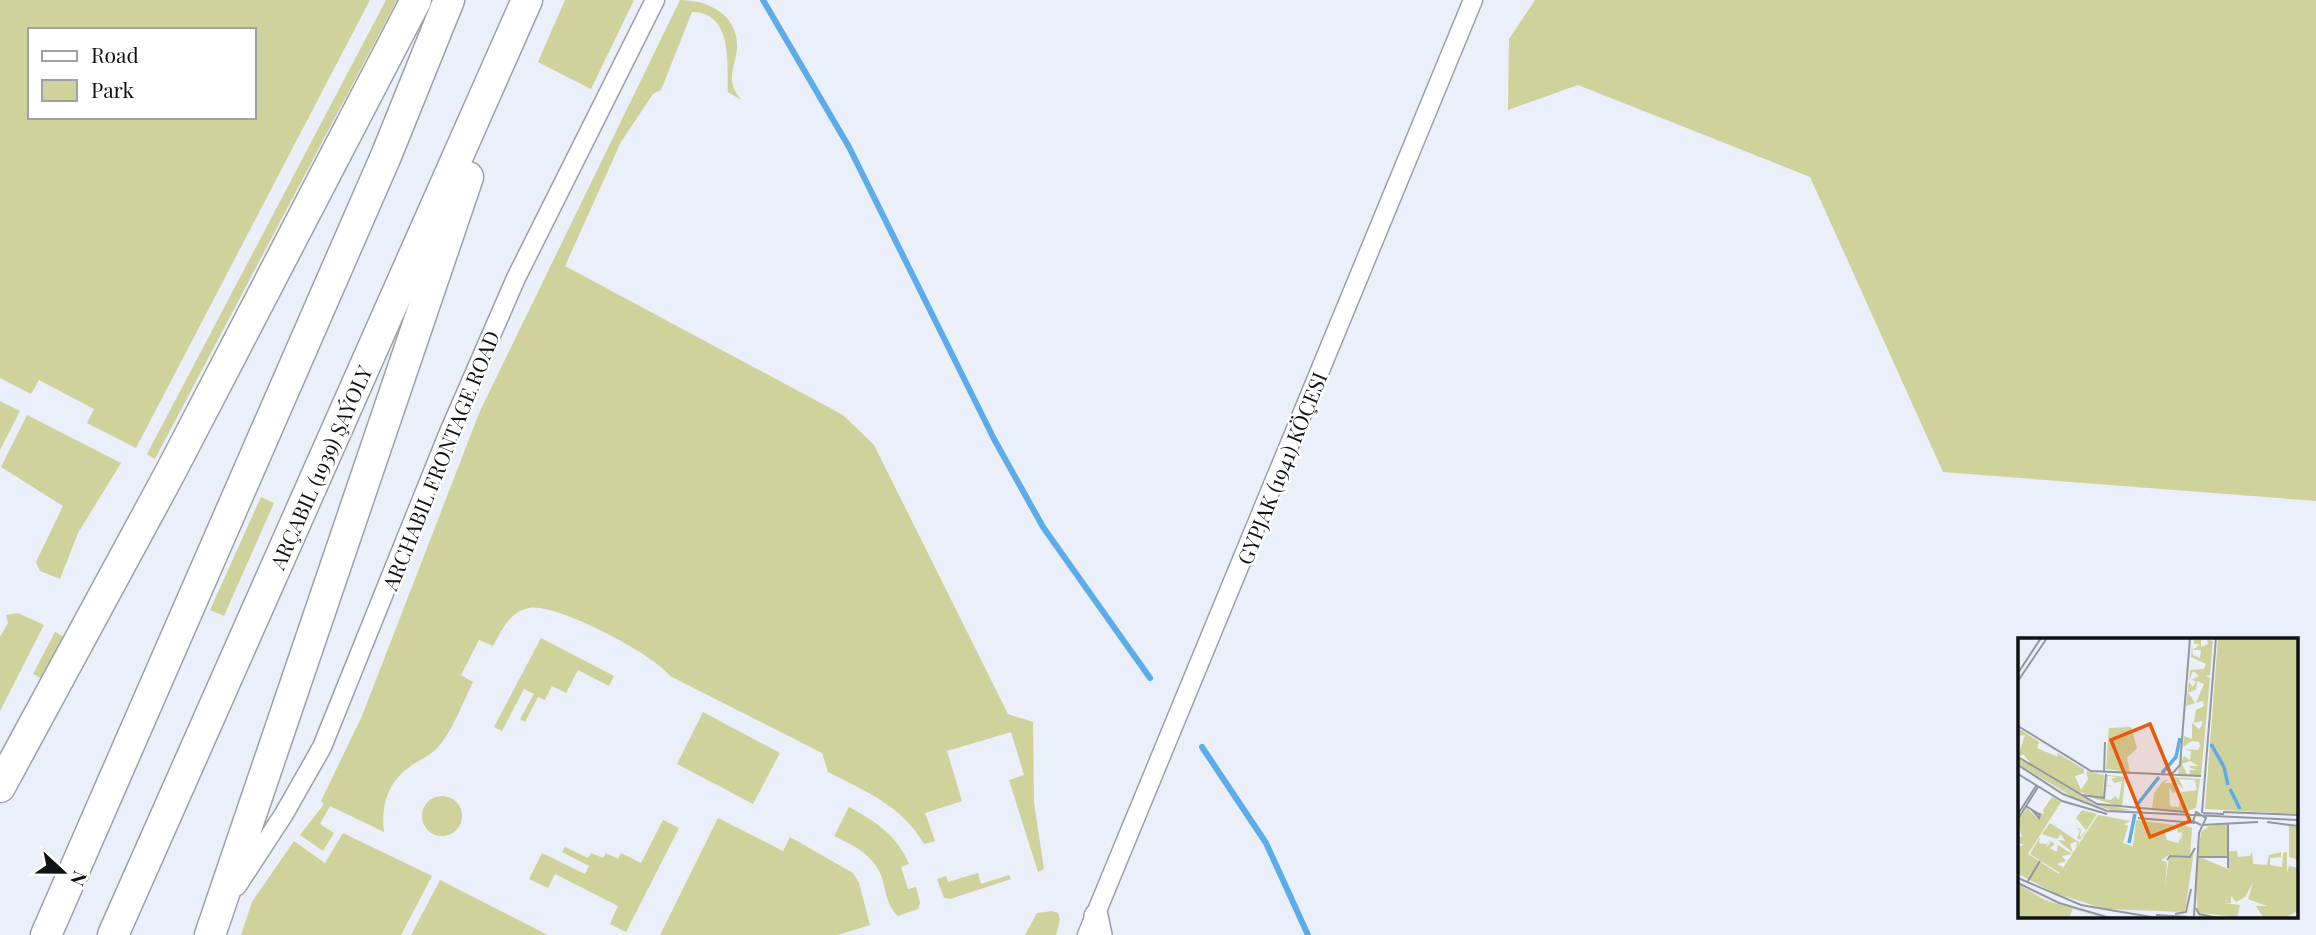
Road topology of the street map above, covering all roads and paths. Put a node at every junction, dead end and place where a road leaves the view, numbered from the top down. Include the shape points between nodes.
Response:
1 (416, 0) edge
2 (449, 0) edge
3 (530, 0) edge
4 (655, 0) edge
5 (1473, 0) edge
6 (0, 787) edge
7 (214, 925) edge
8 (1095, 929) edge
9 (46, 935) edge
10 (113, 935) edge

1 - 6 main road via 170,473
2 - 9 main road via 386,156
3 - 7 main road
3 - 10 main road, ARÇABIL (1939) ŞAÝOLY
4 - 7 street, ARCHABIL FRONTAGE ROAD via 516,278 322,747
5 - 8 street, GYPJAK (1941) KÖÇESI

